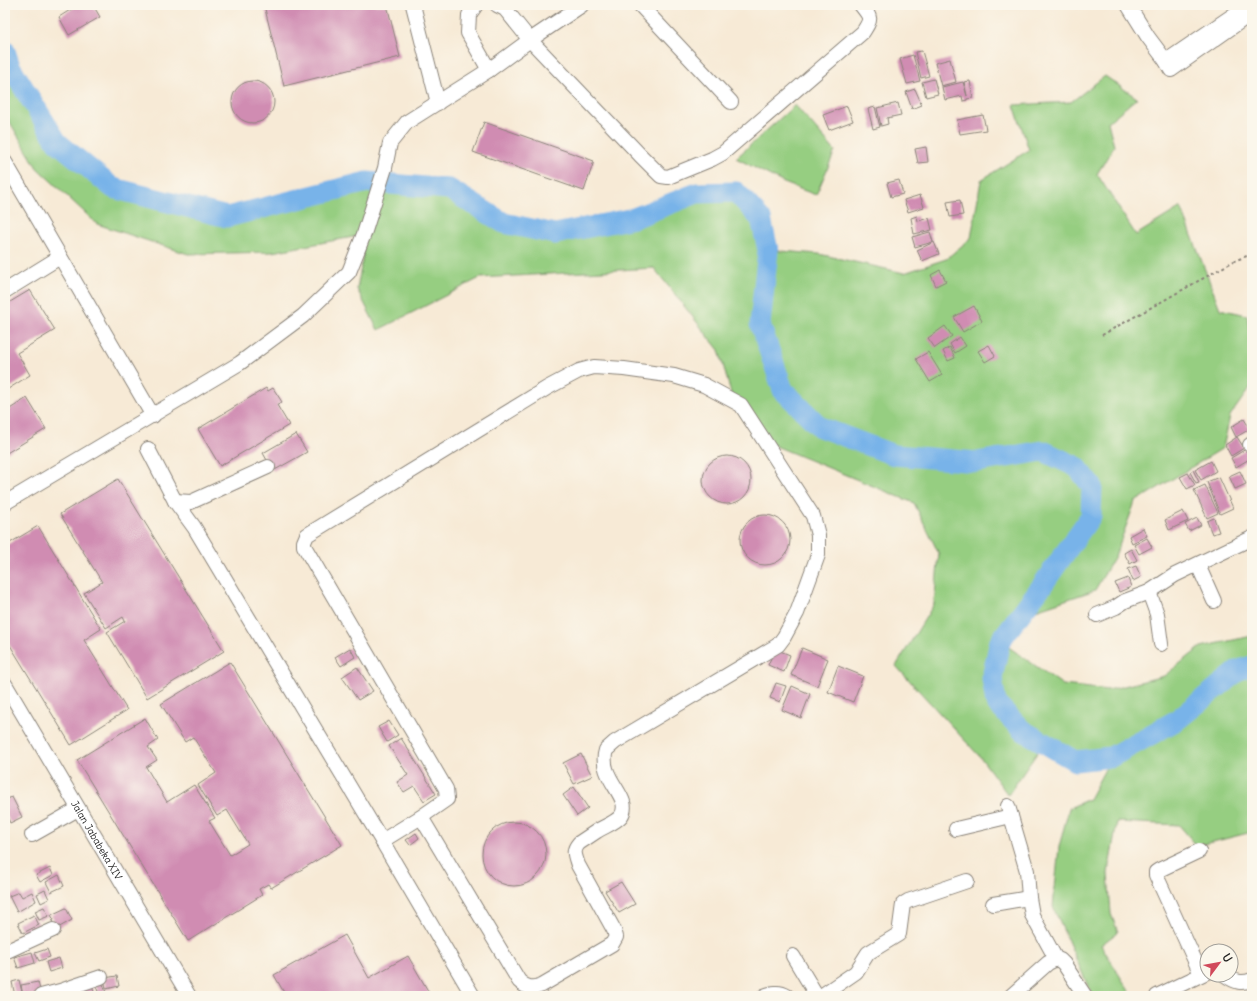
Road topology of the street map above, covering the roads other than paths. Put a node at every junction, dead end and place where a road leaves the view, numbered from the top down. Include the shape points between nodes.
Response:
1 (413, 5) edge
2 (476, 5) edge
3 (497, 5) edge
4 (582, 5) edge
5 (640, 5) edge
6 (861, 5) edge
7 (1128, 5) edge
8 (1248, 5) edge
9 (1252, 13) edge
10 (530, 40) junction
11 (1166, 61) junction
12 (489, 70) junction
13 (731, 102) dead end
14 (438, 103) junction
15 (5, 162) edge
16 (60, 257) junction
17 (5, 291) edge
18 (153, 416) junction
19 (148, 449) dead end
20 (268, 467) dead end
21 (175, 501) junction
22 (5, 503) edge
23 (1252, 538) edge
24 (1198, 565) junction
25 (1149, 592) junction
26 (1214, 601) dead end
27 (1097, 615) dead end
28 (1161, 644) dead end
29 (5, 684) edge
30 (78, 808) junction
31 (421, 817) junction
32 (956, 829) dead end
33 (32, 835) dead end
34 (382, 841) junction
35 (1199, 851) dead end
36 (967, 881) dead end
37 (1029, 898) junction
38 (993, 904) dead end
39 (53, 930) dead end
40 (5, 952) edge
41 (793, 956) dead end
42 (1056, 959) junction
43 (1199, 963) edge
44 (1199, 976) edge
45 (101, 977) dead end
46 (1252, 980) edge
47 (1239, 982) edge
48 (1173, 993) edge
49 (41, 996) edge
50 (189, 996) edge
51 (473, 996) edge
52 (764, 996) edge
53 (787, 996) edge
54 (818, 996) edge
55 (821, 996) edge
56 (1011, 996) edge
57 (1085, 996) edge
58 (1157, 996) edge

1 - 14 street
2 - 12 street via 469,15 468,33
3 - 10 street via 505,9
4 - 10 street
5 - 13 street
6 - 10 street via 870,16 870,22 863,32 723,153 712,160 668,177 661,176
7 - 11 street
8 - 11 street
9 - 11 street via 1171,70
10 - 12 street
12 - 14 street
14 - 18 street via 407,122 390,143 385,168 349,272 304,316 240,363
15 - 16 street
16 - 17 street
16 - 18 street
18 - 22 street
19 - 21 street
20 - 21 street via 191,502
21 - 34 street via 194,527
23 - 24 street
24 - 25 street
24 - 26 street
25 - 27 street
25 - 28 street via 1157,614
29 - 30 street, Jalan Jababeka XIV
30 - 33 street
30 - 50 street, Jalan Jababeka XIV
31 - 31 street via 447,799 446,789 304,546 307,535 579,371 594,367 674,376 704,385 741,405 813,516 818,535 818,555 797,612 778,645 606,750 604,764 608,777 624,802 624,809 615,822 579,843 575,848 575,854 578,865 614,930 616,938 612,944 536,988 523,985
31 - 34 street
32 - 37 street via 1010,811 1027,871
34 - 51 street
35 - 43 street via 1159,870 1156,875
36 - 55 street via 904,904 899,934 868,953 856,972
37 - 38 street
37 - 42 street via 1032,915
39 - 40 street
41 - 54 street
42 - 56 street
42 - 57 street via 1064,964
44 - 48 street
45 - 49 street
46 - 47 street
48 - 58 street
52 - 53 street via 782,993

